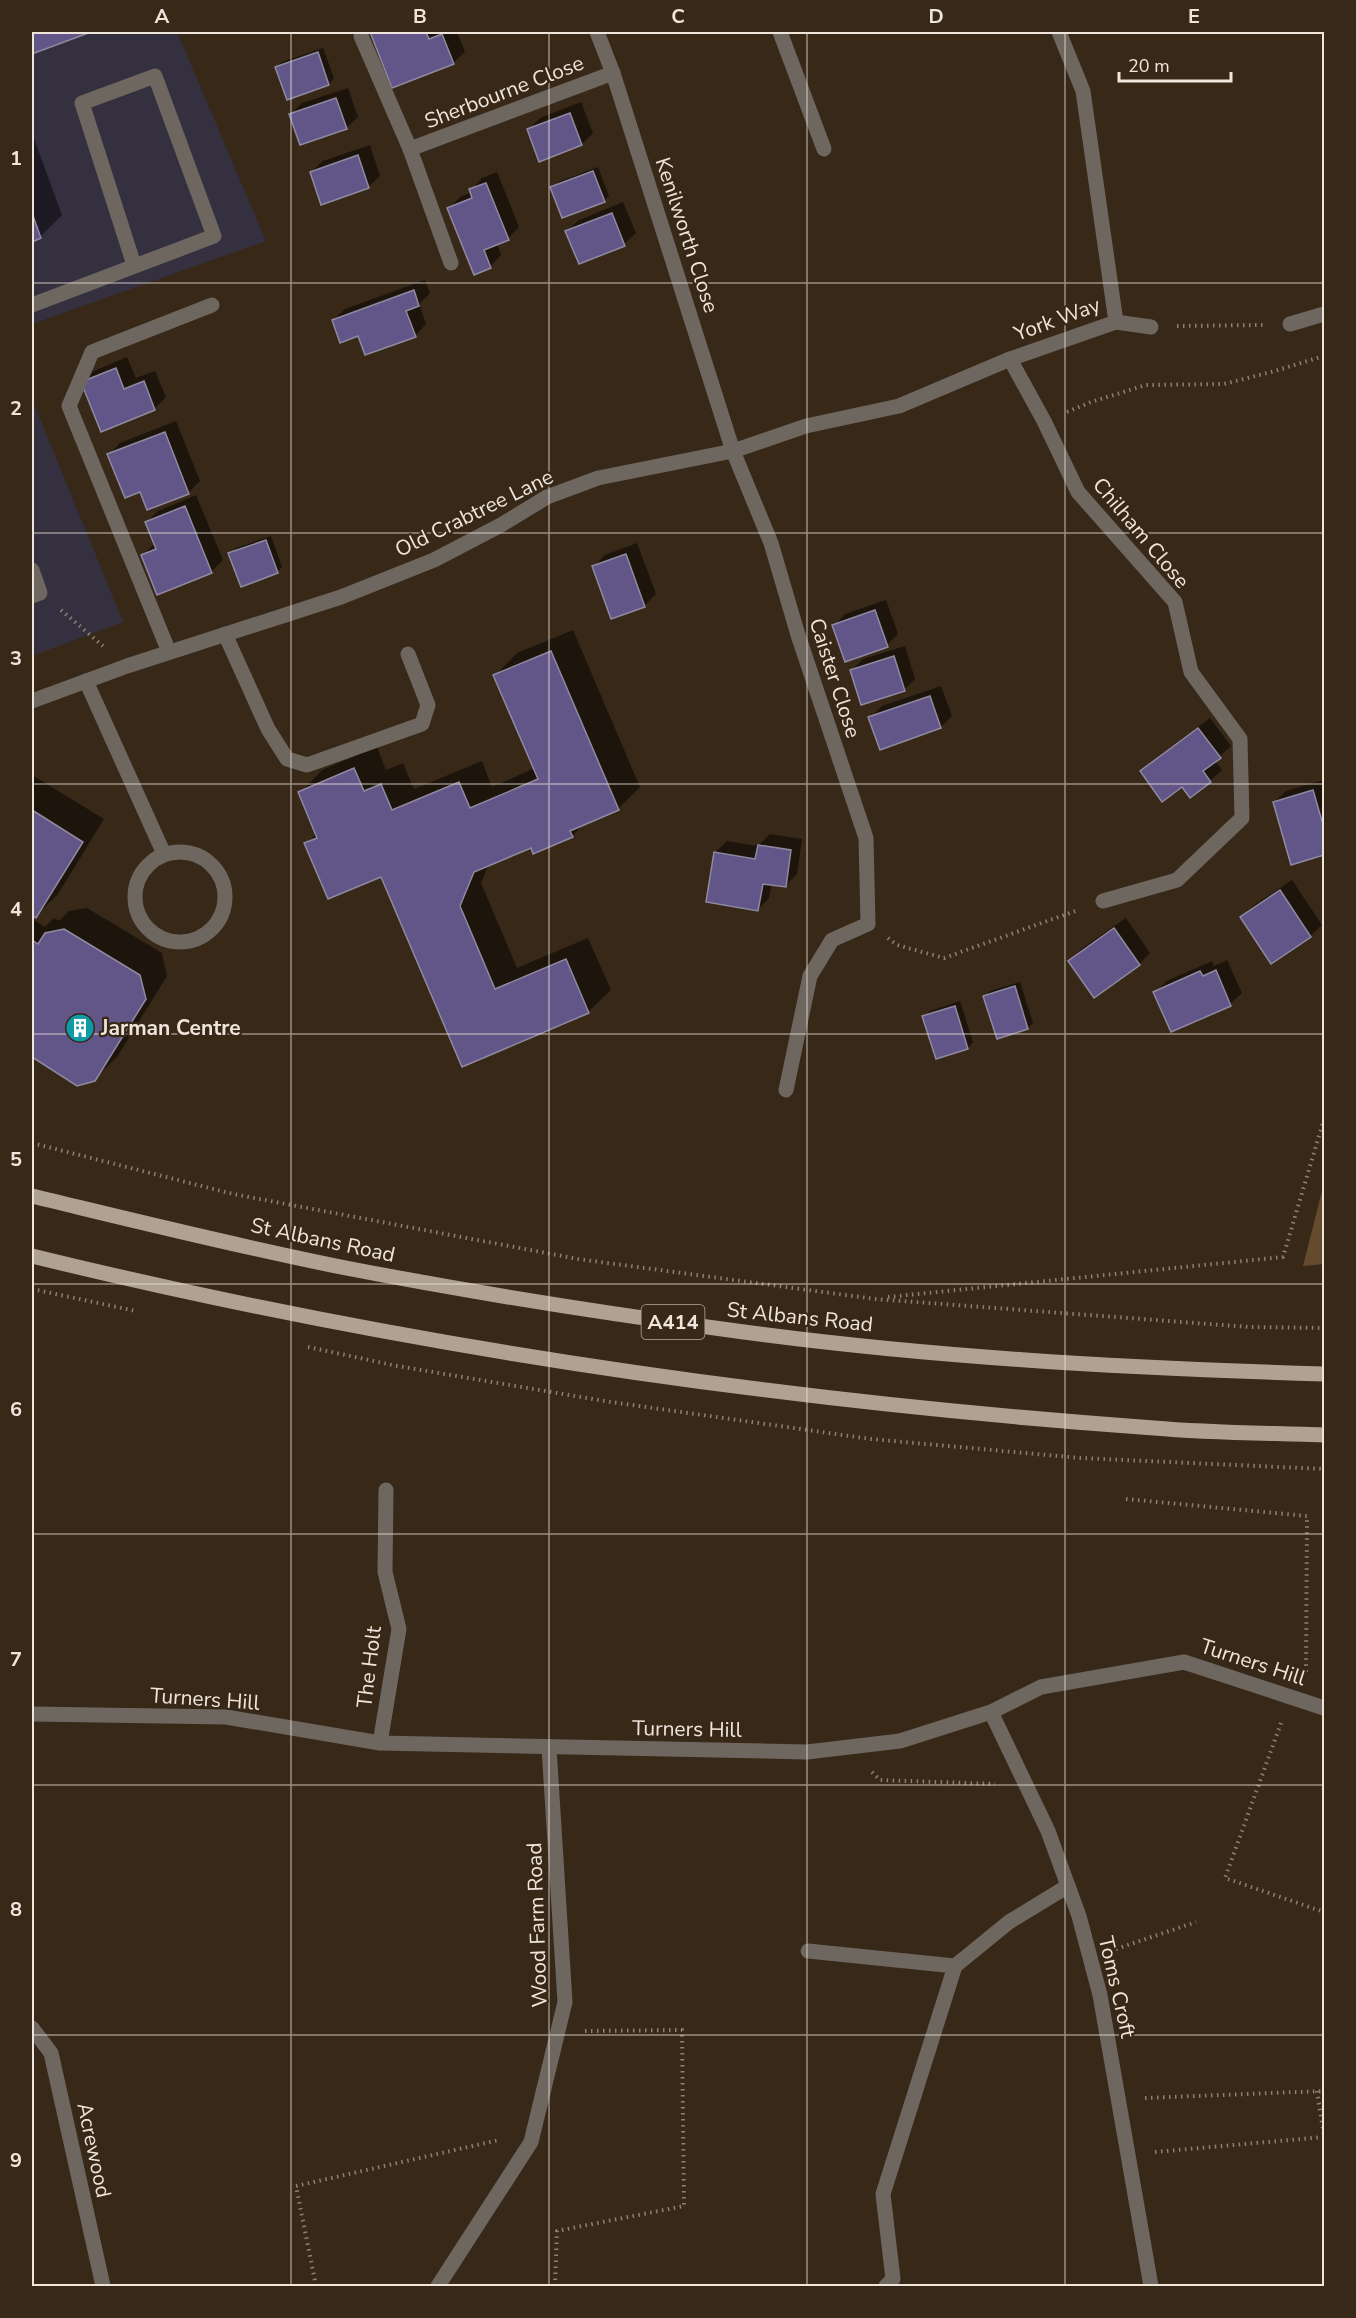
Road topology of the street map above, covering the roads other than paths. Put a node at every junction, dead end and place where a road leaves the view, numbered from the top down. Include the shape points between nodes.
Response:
1 (597, 32) edge
2 (780, 32) edge
3 (1059, 32) edge
4 (361, 36) dead end
5 (613, 73) junction
6 (410, 149) junction
7 (824, 149) dead end
8 (451, 263) dead end
9 (134, 265) junction
10 (32, 305) edge
11 (212, 305) dead end
12 (1324, 315) edge
13 (1116, 322) junction
14 (1290, 324) road end
15 (1151, 327) road end
16 (1010, 359) junction
17 (733, 451) junction
18 (32, 570) edge
19 (36, 594) edge
20 (225, 634) junction
21 (169, 652) junction
22 (408, 654) dead end
23 (86, 681) junction
24 (32, 701) edge
25 (164, 854) junction
26 (1103, 901) road end
27 (786, 1090) dead end
28 (32, 1196) edge
29 (32, 1256) edge
30 (1324, 1374) edge
31 (1324, 1435) edge
32 (386, 1490) dead end
33 (1324, 1708) edge
34 (991, 1712) junction
35 (32, 1714) edge
36 (380, 1743) junction
37 (549, 1748) junction
38 (1068, 1886) junction
39 (808, 1951) dead end
40 (955, 1966) junction
41 (32, 2028) edge
42 (103, 2286) edge
43 (438, 2286) edge
44 (886, 2286) edge
45 (1151, 2286) edge

1 - 5 street, Kenilworth Close
2 - 7 street
3 - 13 street, York Way via 1083,91
4 - 6 street, Sherbourne Close
5 - 6 street, Sherbourne Close
5 - 17 street, Kenilworth Close
6 - 8 street, Sherbourne Close
9 - 9 street via 214,236 155,76 82,103
9 - 10 street
11 - 21 street via 92,352 69,406
12 - 14 street
13 - 15 street
13 - 16 street, York Way
16 - 17 street, York Way via 899,406 806,426
16 - 26 street, Chilham Close via 1078,492 1174,602 1191,672 1240,739 1242,818 1177,880
17 - 20 street, Old Crabtree Lane via 598,478 547,497 434,560 341,597
17 - 27 street, Caister Close via 771,543 866,838 868,924 832,940 810,976
18 - 19 street
20 - 21 street, Old Crabtree Lane
20 - 22 street via 268,729 287,759 307,765 422,724 429,705
21 - 23 street, Old Crabtree Lane
23 - 24 street, Old Crabtree Lane
23 - 25 street
25 - 25 street via 192,853 205,859 223,882 226,896 218,923 196,940 165,940 141,921 135,906 140,875
28 - 30 main road, St Albans Road / A414 via 343,1268 725,1330 952,1354 1162,1369
29 - 31 main road via 335,1323 723,1386 1157,1429
32 - 36 street, The Holt via 385,1572 399,1629
33 - 34 street, Turners Hill via 1184,1662 1041,1687
34 - 37 street, Turners Hill via 900,1741 807,1752
34 - 38 street, Toms Croft via 1048,1831
35 - 36 street, Turners Hill via 226,1717
36 - 37 street, Turners Hill
37 - 43 street, Wood Farm Road via 565,2002 531,2142
38 - 40 street via 1009,1922
38 - 45 street, Toms Croft via 1101,1995
39 - 40 street
40 - 44 street via 883,2194 893,2279
41 - 42 street, Acrewood via 51,2053

